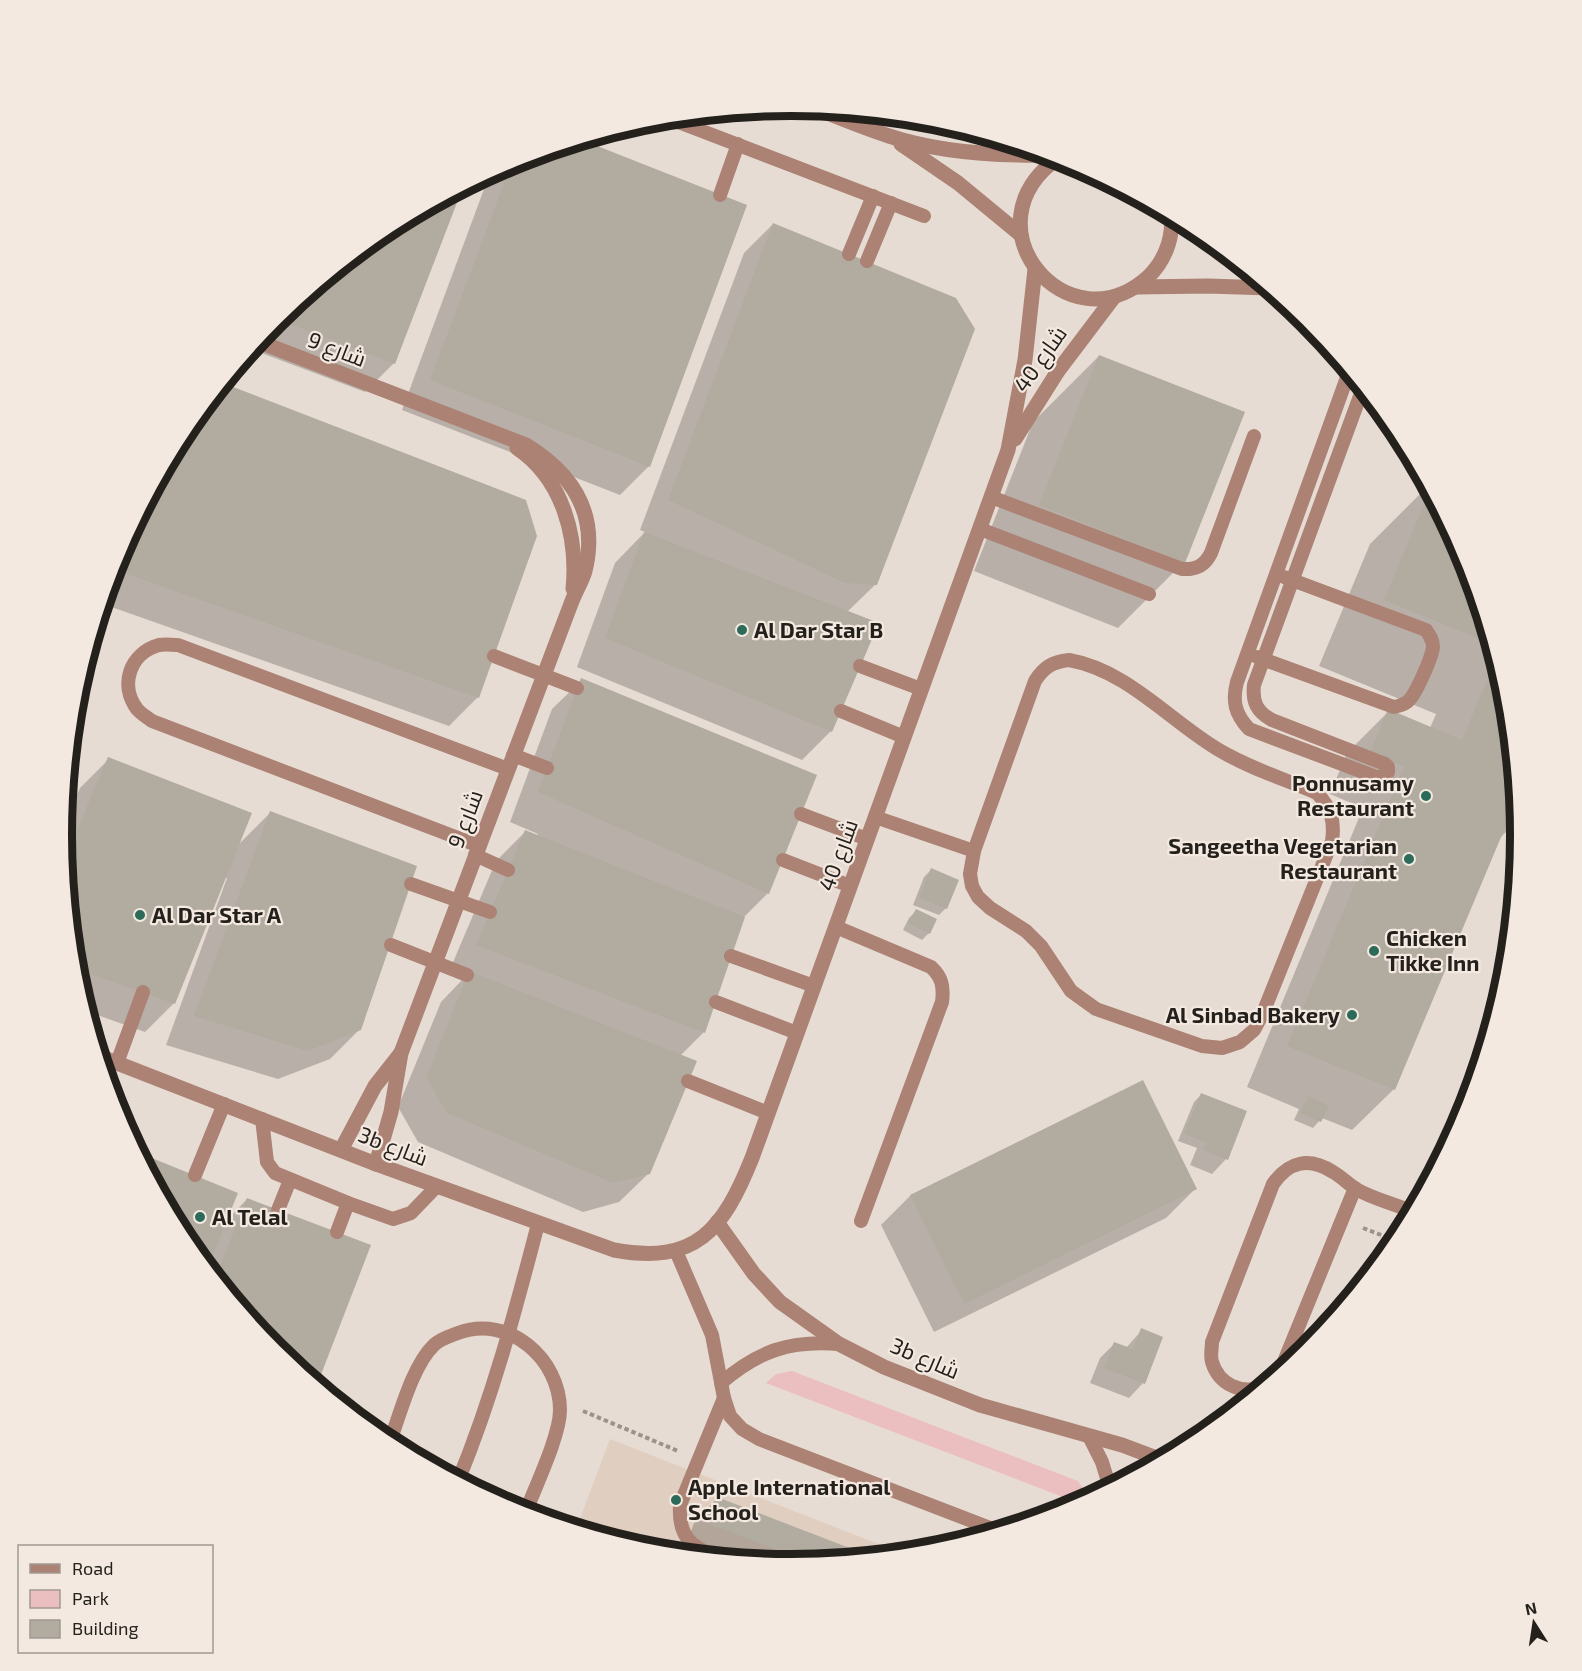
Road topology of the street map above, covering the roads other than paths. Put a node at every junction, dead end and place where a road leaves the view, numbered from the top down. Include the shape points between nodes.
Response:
1 (842, 118) edge
2 (686, 125) edge
3 (891, 137) junction
4 (738, 144) junction
5 (1019, 154) edge
6 (1048, 165) edge
7 (720, 195) dead end
8 (873, 196) junction
9 (891, 203) junction
10 (924, 216) dead end
11 (1171, 226) edge
12 (1021, 235) junction
13 (849, 254) dead end
14 (867, 261) dead end
15 (1035, 269) junction
16 (1137, 287) junction
17 (1256, 287) edge
18 (1114, 297) junction
19 (266, 345) edge
20 (1346, 379) edge
21 (1360, 397) edge
22 (1254, 436) dead end
23 (1008, 450) junction
24 (991, 497) junction
25 (980, 528) junction
26 (1276, 574) junction
27 (1293, 579) junction
28 (1149, 594) dead end
29 (1247, 654) junction
30 (494, 656) dead end
31 (1263, 660) junction
32 (860, 666) dead end
33 (543, 675) junction
34 (577, 688) dead end
35 (921, 689) junction
36 (841, 711) dead end
37 (904, 737) junction
38 (510, 762) junction
39 (547, 768) dead end
40 (801, 814) dead end
41 (875, 817) junction
42 (867, 839) junction
43 (477, 850) junction
44 (974, 851) junction
45 (783, 860) dead end
46 (508, 870) dead end
47 (411, 884) dead end
48 (850, 886) junction
49 (458, 901) junction
50 (490, 912) dead end
51 (836, 927) junction
52 (391, 945) dead end
53 (731, 956) dead end
54 (435, 962) junction
55 (467, 975) dead end
56 (814, 986) junction
57 (143, 992) dead end
58 (716, 1002) dead end
59 (797, 1033) junction
60 (401, 1053) junction
61 (108, 1059) edge
62 (117, 1063) junction
63 (688, 1081) dead end
64 (224, 1104) junction
65 (768, 1113) junction
66 (262, 1119) junction
67 (340, 1150) junction
68 (376, 1164) junction
69 (195, 1175) dead end
70 (290, 1180) junction
71 (437, 1186) junction
72 (1355, 1188) junction
73 (348, 1203) junction
74 (1405, 1209) edge
75 (278, 1210) dead end
76 (861, 1221) dead end
77 (717, 1222) junction
78 (538, 1224) junction
79 (337, 1232) dead end
80 (676, 1251) junction
81 (510, 1332) junction
82 (839, 1344) junction
83 (1286, 1356) edge
84 (721, 1383) junction
85 (1248, 1390) edge
86 (724, 1398) junction
87 (393, 1434) edge
88 (1089, 1436) junction
89 (1152, 1456) edge
90 (461, 1474) edge
91 (1108, 1481) edge
92 (529, 1505) edge
93 (987, 1527) edge
94 (697, 1548) edge

1 - 3 street
2 - 4 lane
3 - 5 street via 975,153
3 - 12 street via 958,183
4 - 7 lane
4 - 8 lane
6 - 12 street via 1029,189 1021,211
8 - 9 lane
8 - 13 lane
9 - 10 lane
9 - 14 lane
11 - 16 street via 1168,248 1155,270
12 - 15 street
15 - 18 street via 1070,294 1092,299
15 - 23 street, شارع 40 via 1025,360
16 - 17 street
16 - 18 street
18 - 23 street, شارع 40 via 1058,371
19 - 33 street, شارع 9 via 501,437 524,452 542,471 564,510 573,544 574,572 572,601
20 - 26 lane
21 - 27 lane
22 - 24 lane via 1211,553 1201,566 1192,570
23 - 24 street, شارع 40
24 - 25 street, شارع 40
25 - 28 lane
25 - 35 street, شارع 40
26 - 27 lane
26 - 29 lane
27 - 31 lane
27 - 31 lane via 1426,630 1433,645 1431,654 1413,697 1401,706
29 - 31 lane
29 - 31 lane via 1234,703 1249,729 1379,778 1388,772 1385,764 1265,716 1253,694
30 - 33 lane
32 - 35 lane
33 - 34 lane
33 - 38 street, شارع 9
35 - 37 street, شارع 40
36 - 37 lane
37 - 41 street, شارع 40
38 - 39 lane
38 - 43 street, شارع 9
38 - 43 lane via 178,645 153,647 133,663 127,679 129,696 138,711 152,721
40 - 42 lane
41 - 42 street, شارع 40
41 - 44 lane
42 - 48 street, شارع 40
43 - 46 lane
43 - 49 street, شارع 9
44 - 44 lane via 970,874 978,897 1026,931 1071,991 1084,1002 1202,1046 1222,1048 1240,1042 1254,1030 1332,842 1334,828 1332,815 1317,793 1221,751 1122,681 1069,660 1043,669 1035,681
45 - 48 lane
47 - 49 lane
48 - 51 street, شارع 40
49 - 50 lane
49 - 54 street, شارع 9
51 - 56 street, شارع 40
51 - 76 lane via 931,967 942,983 942,1002
52 - 54 lane
53 - 56 lane
54 - 55 lane
54 - 60 street, شارع 9
56 - 59 street, شارع 40
57 - 62 lane
58 - 59 lane
59 - 65 street, شارع 40
60 - 67 street, شارع 9 via 375,1086
60 - 68 street, شارع 9 via 391,1112
61 - 62 street, 3b شارع
62 - 64 street, 3b شارع
63 - 65 lane
64 - 66 street, 3b شارع
64 - 69 lane
65 - 77 street, شارع 40 via 742,1182
66 - 67 street, 3b شارع
66 - 70 lane via 267,1162 275,1173
67 - 68 street, 3b شارع
68 - 71 street, 3b شارع
70 - 73 lane
70 - 75 lane
71 - 73 lane via 411,1214 400,1218 387,1218
71 - 78 street, 3b شارع
72 - 74 lane
72 - 83 lane
72 - 85 lane via 1332,1171 1304,1163 1291,1166 1273,1185 1212,1342 1211,1360 1219,1377 1233,1388
73 - 79 lane
77 - 80 street, شارع 40 via 696,1243
77 - 82 street, 3b شارع via 754,1274 780,1302
78 - 80 street, 3b شارع via 614,1250 652,1255
78 - 81 lane
80 - 84 lane via 712,1335
81 - 87 lane via 465,1330 435,1344 420,1361
81 - 90 lane via 488,1405
81 - 92 lane via 546,1364 560,1401 558,1425
82 - 84 lane via 813,1342 763,1353
82 - 88 street, 3b شارع via 884,1367 980,1405
84 - 86 lane
86 - 93 lane via 729,1416 742,1430 759,1439
86 - 94 lane via 680,1505 683,1532
88 - 89 street, 3b شارع
88 - 91 lane

